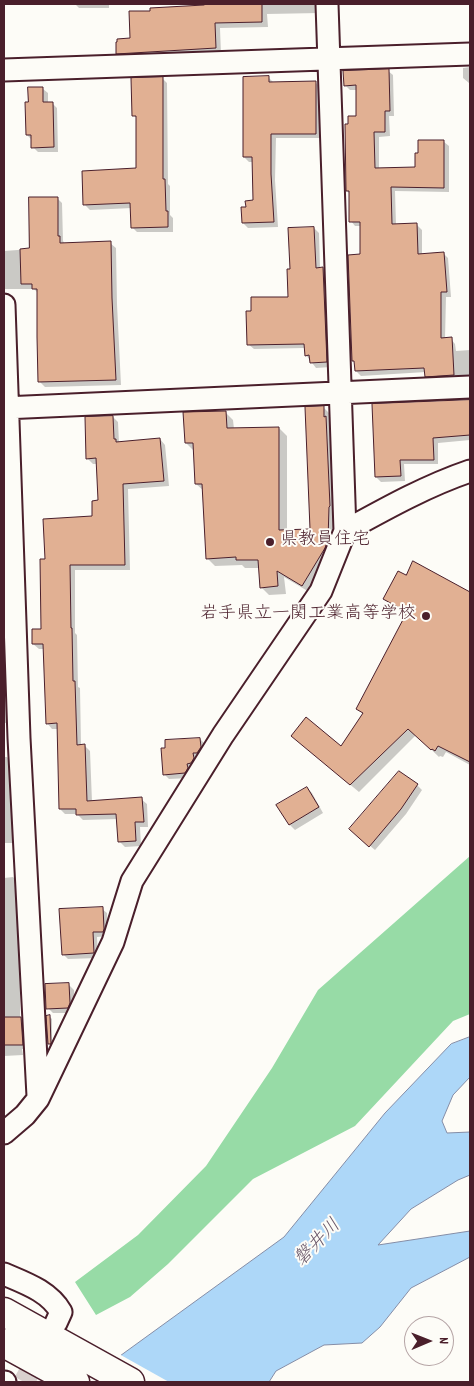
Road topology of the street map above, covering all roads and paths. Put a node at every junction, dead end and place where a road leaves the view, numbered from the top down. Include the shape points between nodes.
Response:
1 (327, 4) edge
2 (470, 54) edge
3 (329, 59) junction
4 (4, 70) edge
5 (4, 305) edge
6 (470, 388) edge
7 (340, 393) junction
8 (6, 408) edge
9 (470, 471) edge
10 (344, 531) junction
11 (12, 738) edge
12 (38, 1099) junction
13 (4, 1133) edge
14 (4, 1274) edge
15 (4, 1312) edge
16 (58, 1333) junction
17 (4, 1343) edge
18 (75, 1382) edge
19 (130, 1382) edge

1 - 3 street
2 - 3 street
3 - 4 street
3 - 7 street
5 - 8 street
6 - 7 street
7 - 8 street
7 - 10 street
8 - 11 street
9 - 10 street via 445,480
10 - 12 street via 321,591 223,735 132,881 113,942
11 - 12 street
12 - 13 street via 26,1115
14 - 16 street via 56,1302 61,1312
15 - 16 highway
16 - 19 highway
17 - 18 highway

